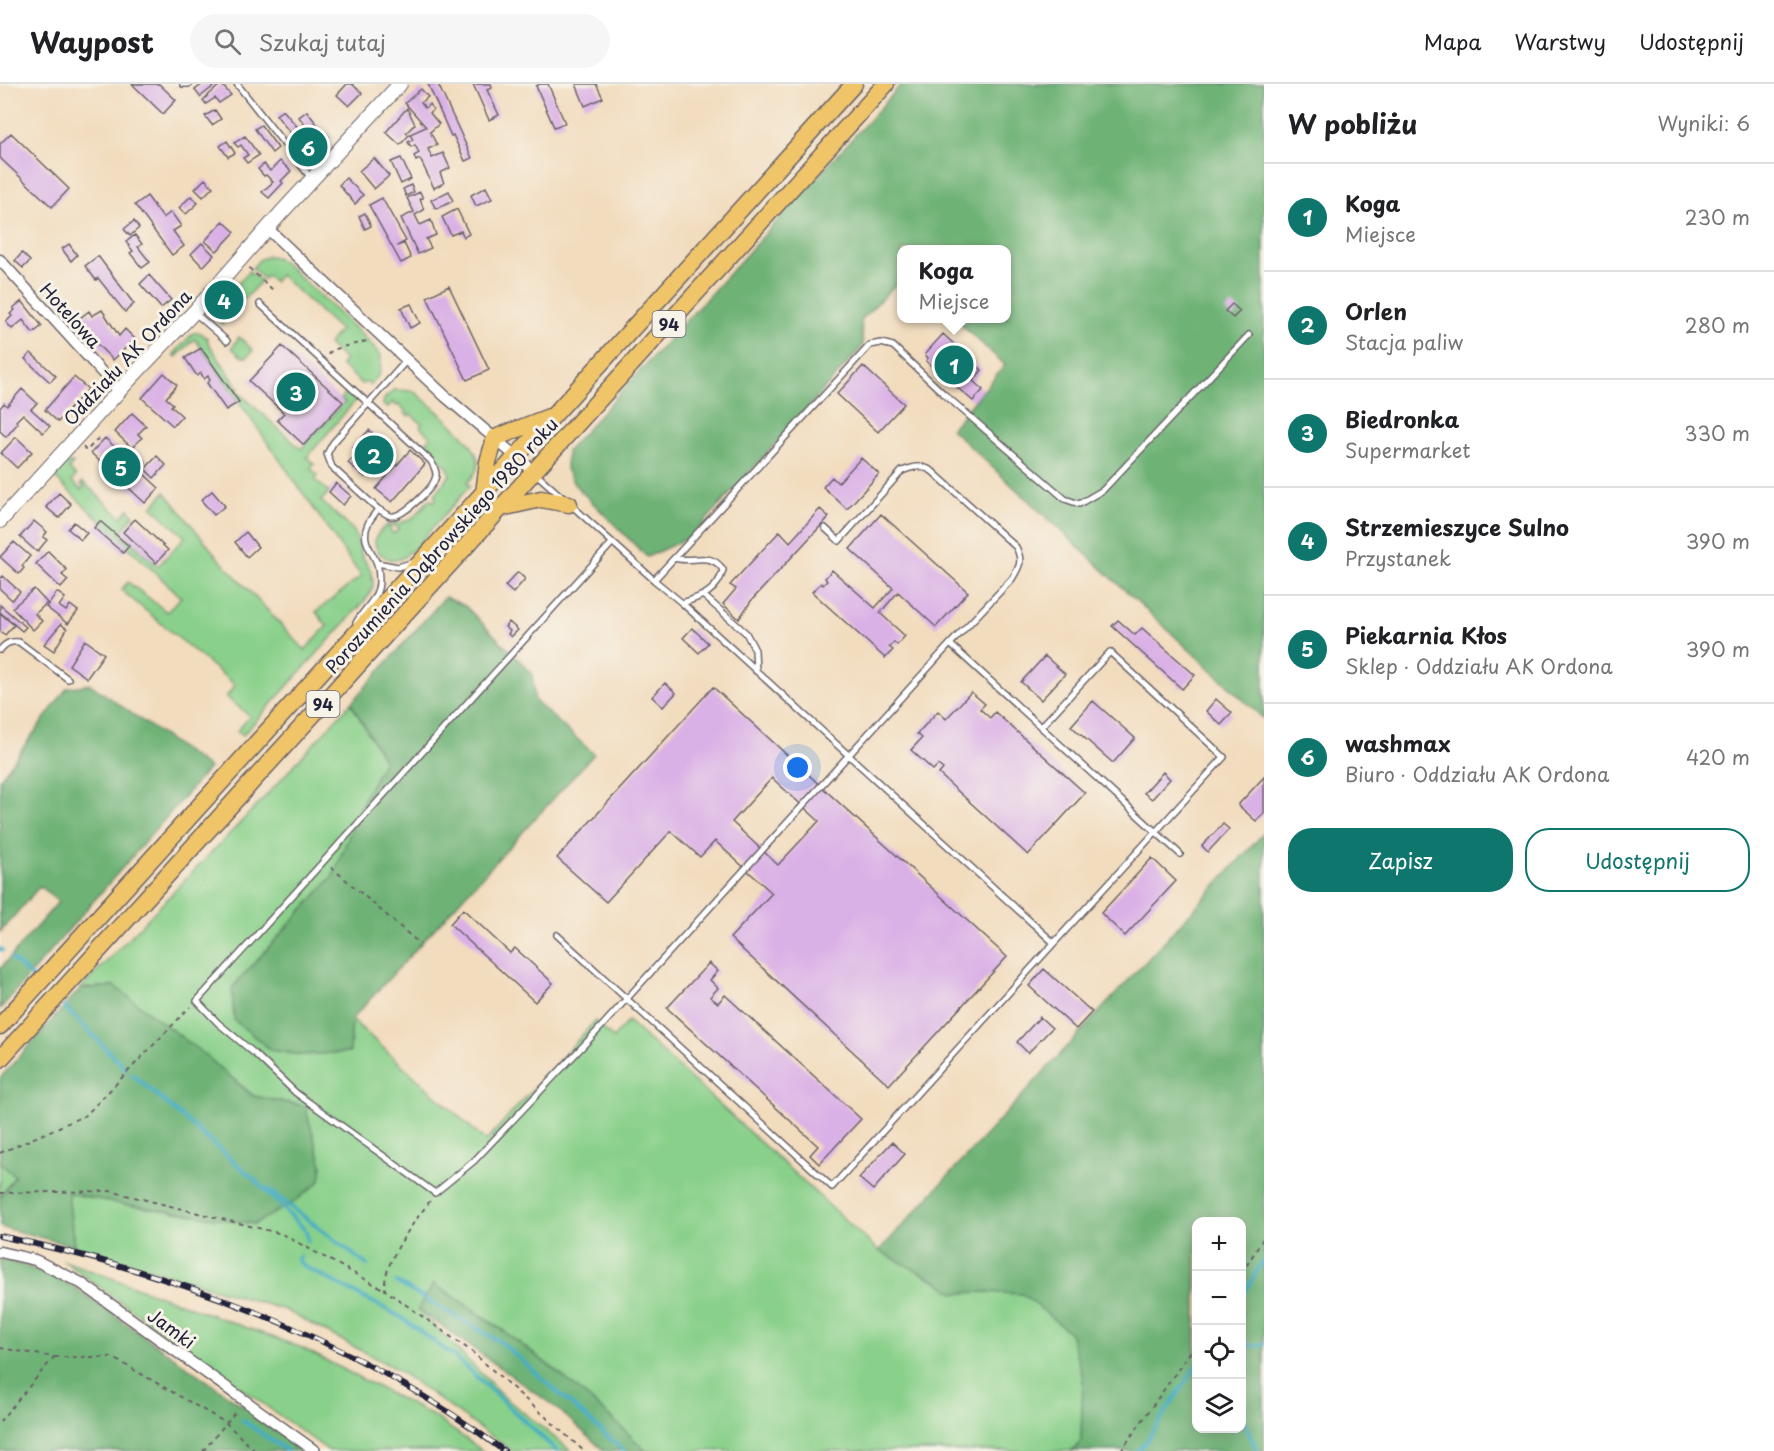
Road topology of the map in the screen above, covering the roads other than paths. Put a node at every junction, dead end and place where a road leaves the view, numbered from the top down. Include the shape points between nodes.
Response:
1 (183, 84) edge
2 (188, 84) edge
3 (237, 84) edge
4 (400, 84) edge
5 (854, 84) edge
6 (886, 84) edge
7 (312, 179) junction
8 (268, 229) junction
9 (0, 260) edge
10 (260, 304) dead end
11 (194, 312) junction
12 (1249, 335) dead end
13 (227, 341) dead end
14 (407, 360) junction
15 (119, 391) junction
16 (369, 403) junction
17 (555, 414) junction
18 (495, 438) junction
19 (517, 457) junction
20 (534, 472) junction
21 (484, 493) junction
22 (569, 504) junction
23 (501, 508) junction
24 (378, 509) junction
25 (0, 521) edge
26 (825, 528) dead end
27 (612, 543) junction
28 (426, 557) junction
29 (674, 558) junction
30 (377, 563) junction
31 (654, 580) junction
32 (704, 596) junction
33 (682, 603) junction
34 (950, 644) junction
35 (342, 648) junction
36 (0, 650) edge
37 (756, 671) junction
38 (68, 679) dead end
39 (1041, 727) junction
40 (849, 756) junction
41 (1156, 832) junction
42 (1180, 854) dead end
43 (557, 936) dead end
44 (1054, 943) junction
45 (40, 982) junction
46 (57, 997) junction
47 (625, 999) junction
48 (0, 1026) edge
49 (0, 1059) edge
50 (0, 1252) edge
51 (315, 1451) edge

1 - 2 lane
3 - 7 lane
4 - 7 street, Oddziału AK Ordona
5 - 17 main road, Porozumienia Dąbrowskiego 1980 roku / 94
6 - 20 main road, Porozumienia Dąbrowskiego 1980 roku / 94
7 - 8 street, Oddziału AK Ordona
8 - 11 street, Oddziału AK Ordona
8 - 14 street
9 - 15 street, Hotelowa
10 - 16 lane
11 - 13 lane
11 - 15 street, Oddziału AK Ordona
12 - 29 lane via 1103,490 1079,504 1065,499 893,346 870,345
14 - 16 lane
14 - 18 street
15 - 25 street, Oddziału AK Ordona
16 - 24 lane via 327,454 332,467
16 - 24 lane via 436,469 435,480 407,511 391,516
17 - 18 main road
17 - 19 main road, Porozumienia Dąbrowskiego 1980 roku / 94
18 - 19 street
18 - 21 main road
19 - 20 street
19 - 21 main road, Porozumienia Dąbrowskiego 1980 roku / 94
20 - 22 lane
20 - 23 main road, Porozumienia Dąbrowskiego 1980 roku / 94
21 - 28 main road, Porozumienia Dąbrowskiego 1980 roku / 94
22 - 23 main road via 541,499
22 - 27 lane
23 - 46 main road, Porozumienia Dąbrowskiego 1980 roku / 94
24 - 30 lane via 367,525 366,537
26 - 34 lane via 839,541 902,471 922,466 1016,547 1021,556 1020,568
27 - 31 lane
27 - 47 lane via 196,1001 296,1093 435,1193 474,1161
28 - 30 lane via 398,567
28 - 35 main road, Porozumienia Dąbrowskiego 1980 roku / 94
29 - 31 lane
29 - 32 lane via 704,558 720,564 720,581
30 - 35 lane via 376,596
31 - 33 lane
32 - 33 lane
32 - 37 lane via 746,633 755,650
33 - 37 lane
34 - 39 lane
34 - 40 lane
35 - 45 main road, Porozumienia Dąbrowskiego 1980 roku / 94
36 - 38 lane via 6,643 19,642
37 - 40 lane
39 - 41 lane
39 - 41 lane via 1110,652 1172,708 1224,757
40 - 44 lane
40 - 47 lane
41 - 42 lane
41 - 44 lane
43 - 47 lane
44 - 47 lane via 832,1187
45 - 46 lane
45 - 48 main road, Porozumienia Dąbrowskiego 1980 roku / 94
46 - 49 main road, Porozumienia Dąbrowskiego 1980 roku / 94
50 - 51 street, Jamki via 35,1260 81,1283

